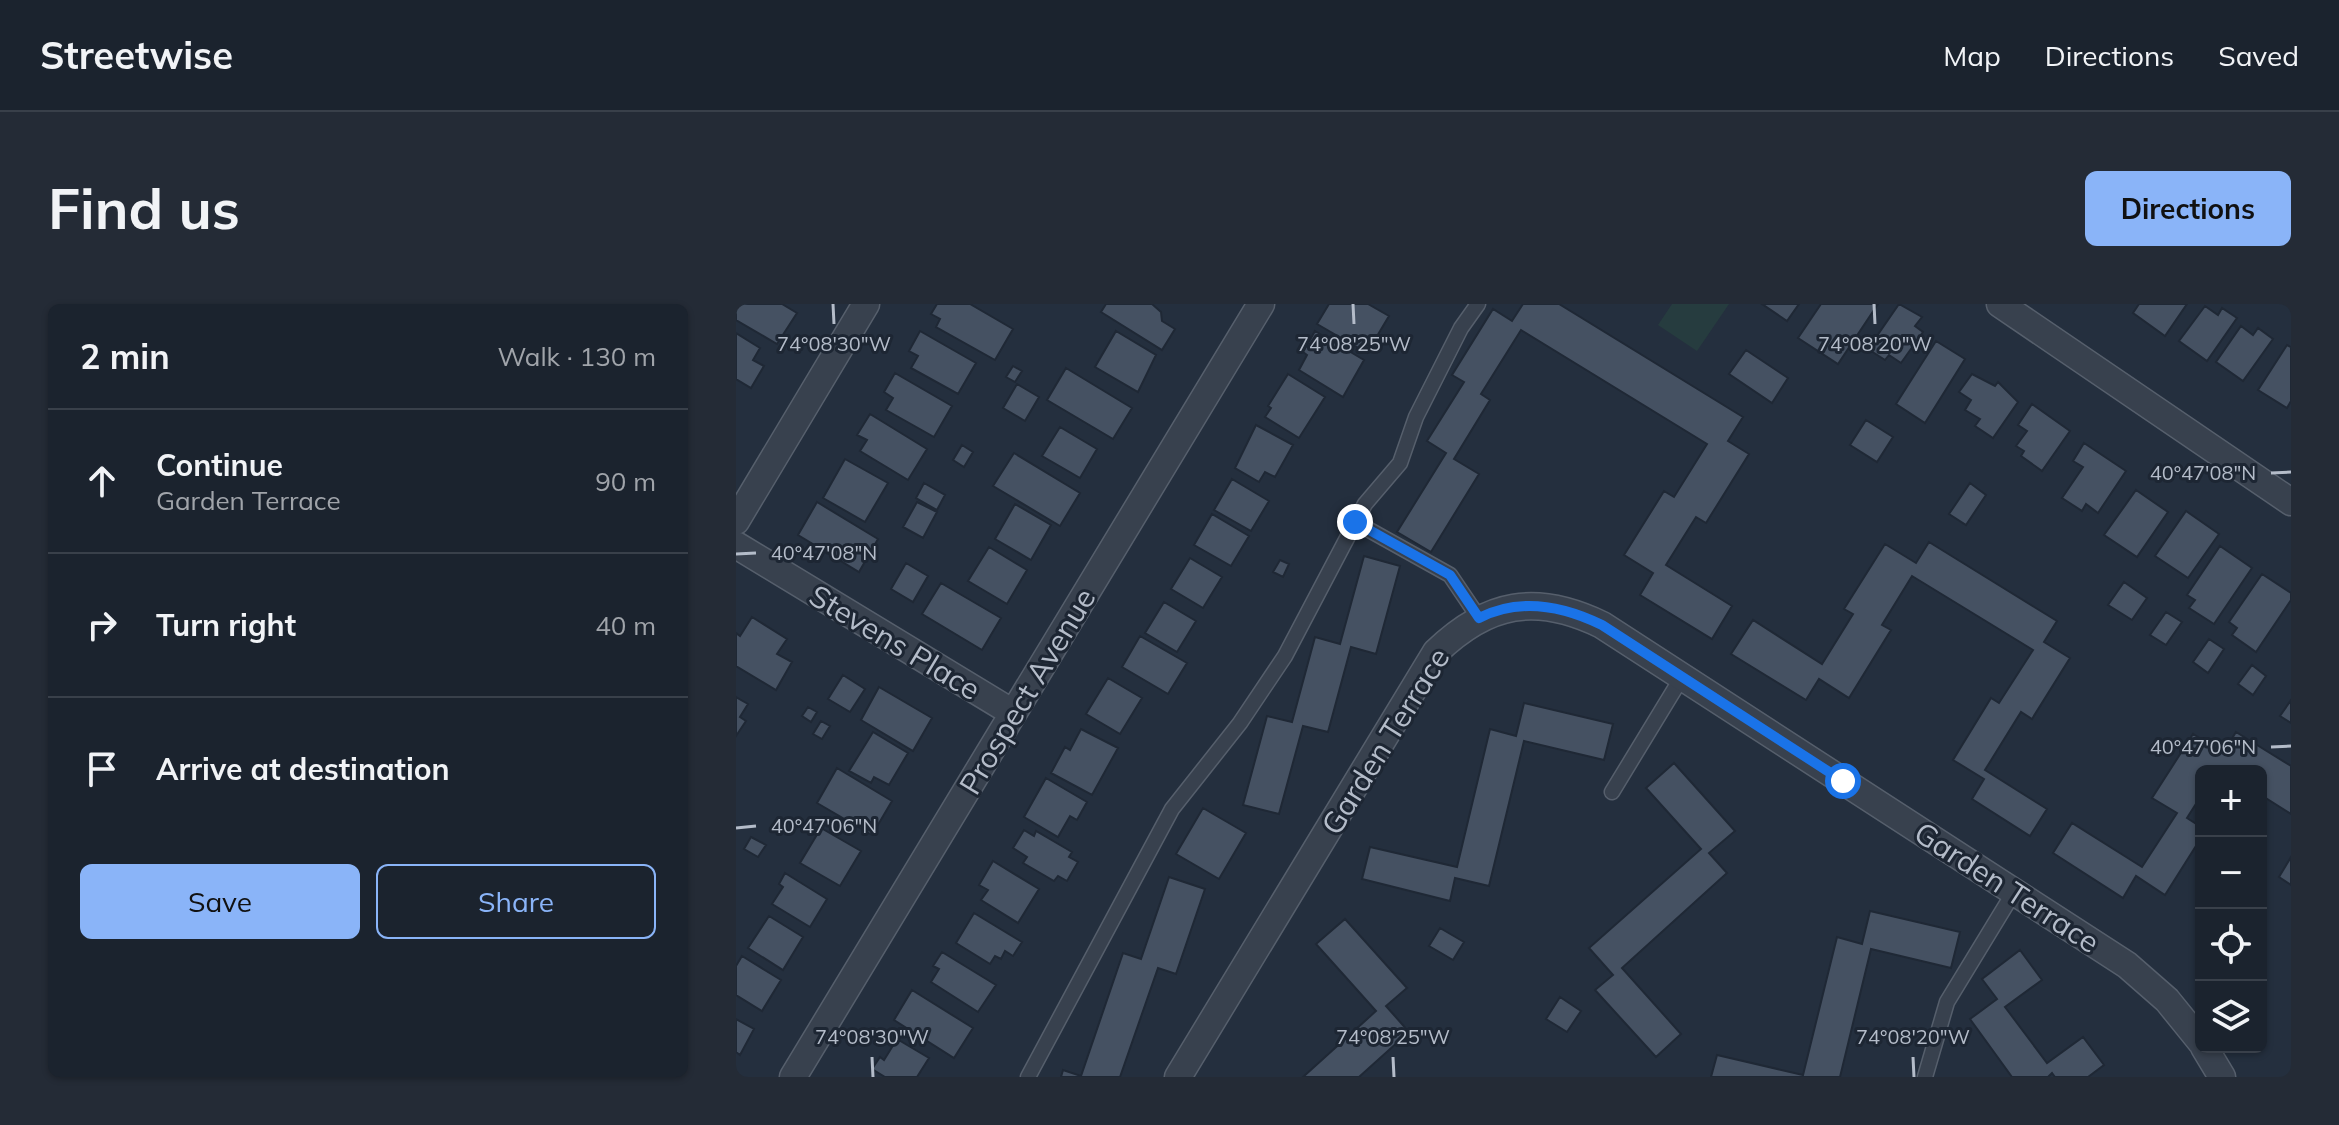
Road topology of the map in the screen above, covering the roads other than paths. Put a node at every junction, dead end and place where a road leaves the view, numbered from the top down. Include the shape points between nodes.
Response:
1 (866, 304) edge
2 (1261, 304) edge
3 (1478, 304) edge
4 (2000, 304) edge
5 (2291, 502) edge
6 (736, 521) edge
7 (1355, 522) junction
8 (736, 545) edge
9 (1479, 618) junction
10 (1682, 677) junction
11 (1013, 713) junction
12 (1612, 792) dead end
13 (2014, 892) junction
14 (2195, 1035) edge
15 (2207, 1053) edge
16 (793, 1077) edge
17 (1028, 1077) edge
18 (1178, 1077) edge
19 (1925, 1077) edge
20 (2222, 1077) edge

1 - 6 street
2 - 11 street, Prospect Avenue
3 - 7 lane via 1422,405 1400,463
4 - 5 street
7 - 9 lane via 1450,575
7 - 17 lane via 1285,656 1172,809
8 - 11 street, Stevens Place
9 - 10 street, Garden Terrace via 1517,606 1575,612
9 - 18 street, Garden Terrace via 1436,652
10 - 12 lane
10 - 13 street, Garden Terrace
11 - 16 street, Prospect Avenue
13 - 14 street, Garden Terrace via 2127,965 2167,1000
13 - 19 lane via 1947,1002
15 - 20 street, Garden Terrace

